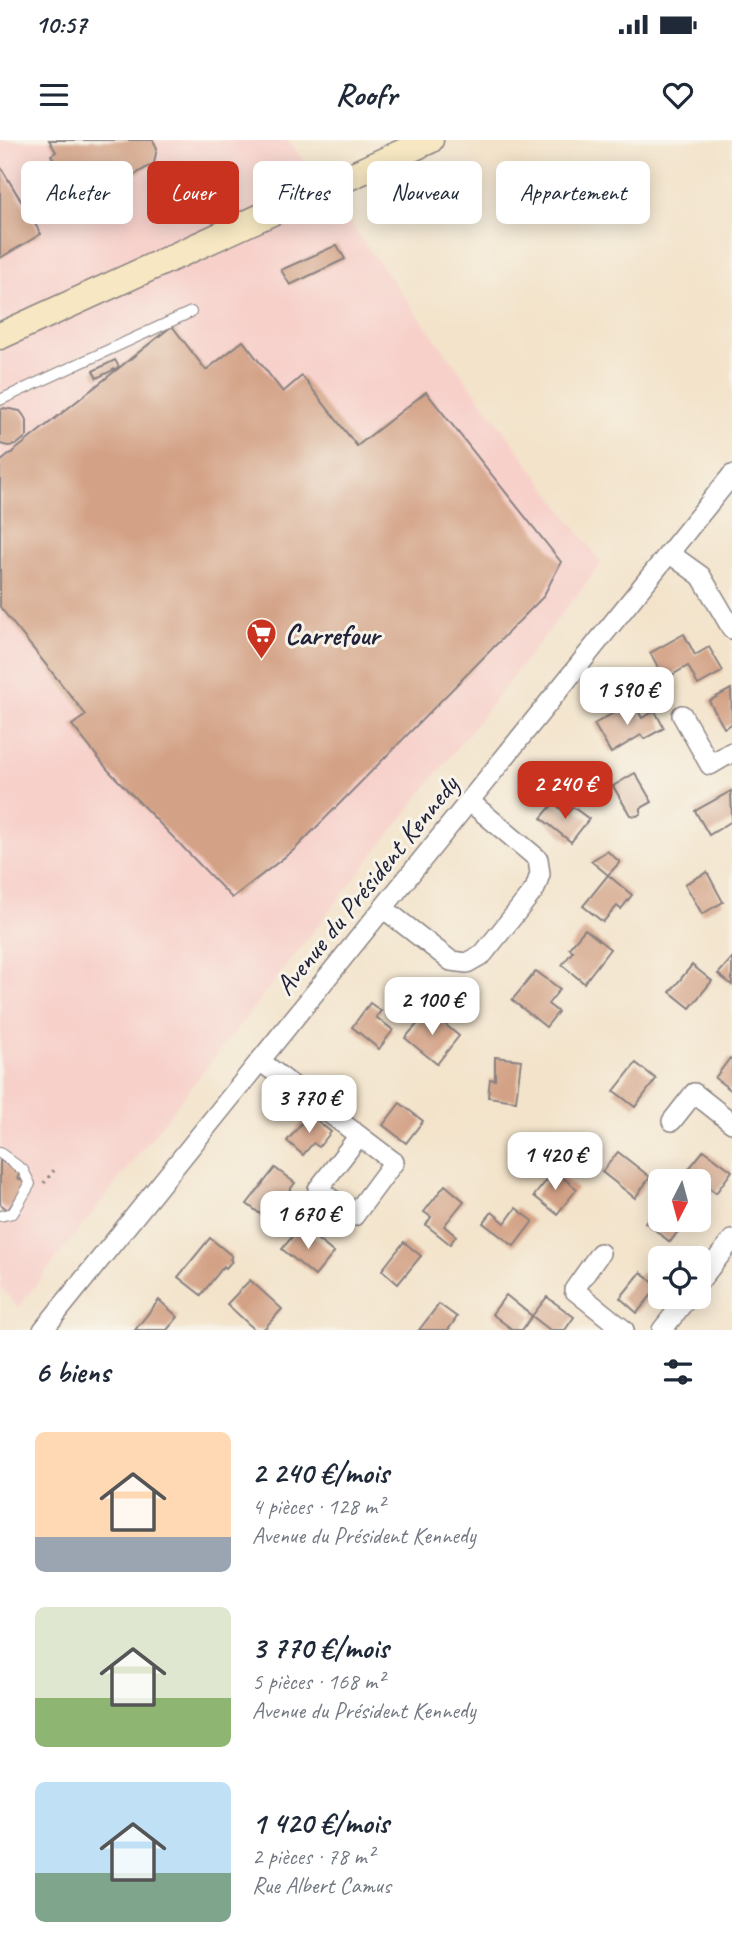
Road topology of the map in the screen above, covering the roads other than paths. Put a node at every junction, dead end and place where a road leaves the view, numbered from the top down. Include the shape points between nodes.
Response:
1 (430, 140) edge
2 (409, 147) edge
3 (191, 312) dead end
4 (0, 336) edge
5 (0, 400) edge
6 (732, 475) edge
7 (669, 553) junction
8 (732, 629) edge
9 (682, 715) dead end
10 (732, 752) edge
11 (469, 801) junction
12 (383, 908) junction
13 (260, 1061) junction
14 (672, 1121) dead end
15 (732, 1123) edge
16 (359, 1136) dead end
17 (0, 1153) edge
18 (0, 1216) edge
19 (732, 1240) edge
20 (600, 1253) dead end
21 (711, 1267) edge
22 (679, 1309) edge
23 (43, 1330) edge
24 (624, 1330) edge
25 (662, 1330) edge

1 - 2 main road
2 - 4 main road
3 - 5 lane
6 - 7 street, Avenue du Président Kennedy
7 - 8 street via 701,576
7 - 11 street, Avenue du Président Kennedy
9 - 10 street via 710,765
11 - 12 street, Avenue du Président Kennedy
11 - 12 street via 538,859 540,874 535,889 483,954 467,963 451,961
12 - 13 street, Avenue du Président Kennedy
13 - 16 street
13 - 23 street, Avenue du Président Kennedy
14 - 15 street via 694,1093
17 - 18 lane via 23,1170 30,1184 13,1213
19 - 21 street
20 - 24 street via 574,1290
22 - 25 street

